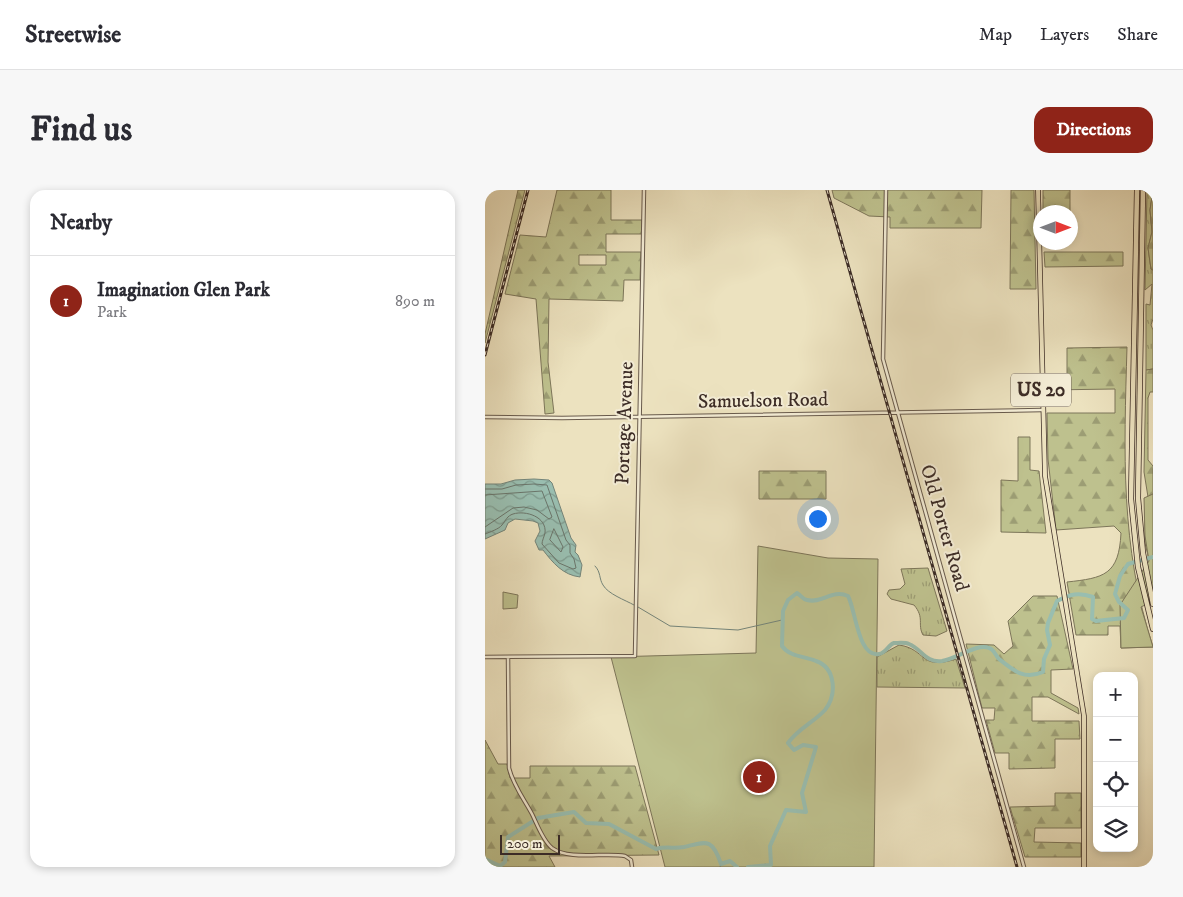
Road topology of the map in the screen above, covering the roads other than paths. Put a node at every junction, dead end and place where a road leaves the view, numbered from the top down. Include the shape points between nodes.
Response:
1 (645, 190) edge
2 (886, 190) edge
3 (1038, 190) edge
4 (1137, 190) edge
5 (1143, 190) edge
6 (1042, 410) junction
7 (897, 414) junction
8 (485, 417) edge
9 (639, 417) junction
10 (1153, 604) edge
11 (1153, 629) edge
12 (485, 657) edge
13 (508, 657) junction
14 (632, 867) edge
15 (1024, 867) edge
16 (1084, 867) edge

1 - 9 street, Portage Avenue
2 - 7 street, Old Porter Road via 882,350
3 - 6 main road, US 20
4 - 11 highway via 1131,478 1136,554
5 - 10 highway via 1137,478 1143,553
6 - 7 street, Samuelson Road
6 - 16 main road, US 20 via 1047,496 1084,717
7 - 9 street, Samuelson Road
7 - 15 street, Old Porter Road
8 - 9 street, Samuelson Road
9 - 13 street, Portage Avenue via 635,656
12 - 13 street
13 - 14 street via 509,763 533,816 553,849 583,855 624,855 630,859

